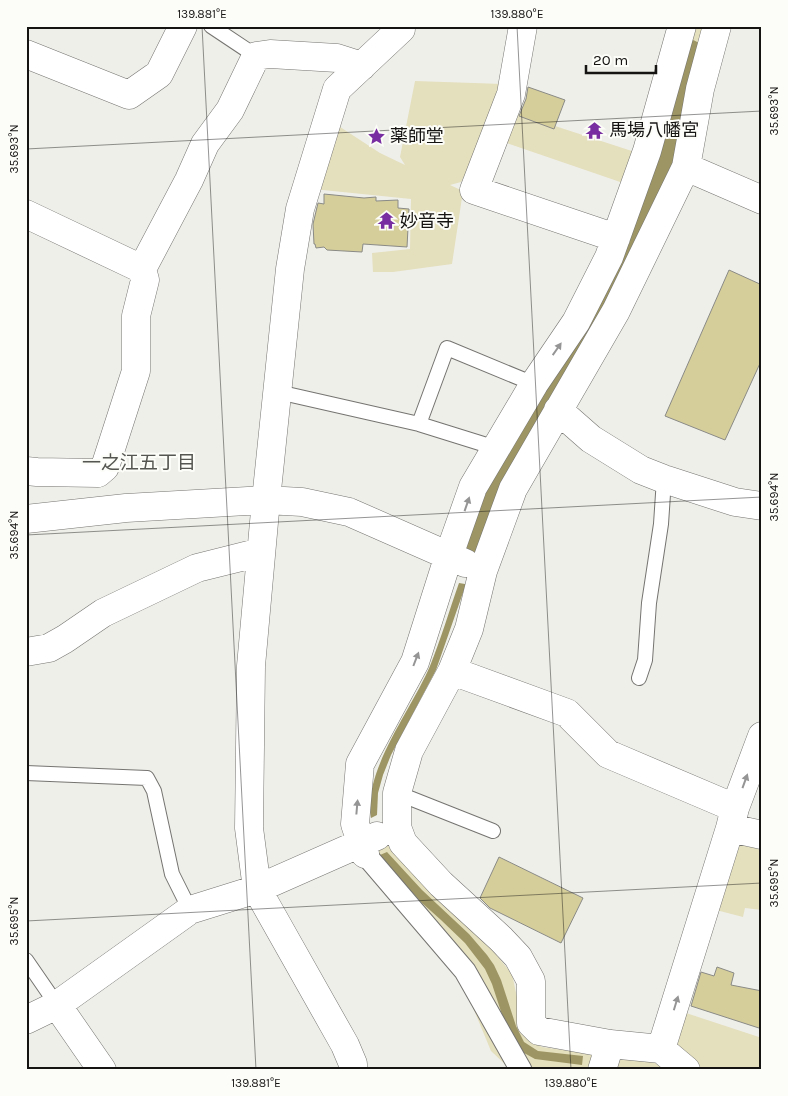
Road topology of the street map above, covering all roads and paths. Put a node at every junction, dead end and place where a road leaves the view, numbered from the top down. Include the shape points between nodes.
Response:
1 (183, 26) edge
2 (211, 26) edge
3 (401, 26) edge
4 (522, 26) edge
5 (682, 26) edge
6 (717, 26) edge
7 (26, 54) edge
8 (256, 56) junction
9 (362, 66) junction
10 (686, 167) junction
11 (762, 200) edge
12 (26, 214) edge
13 (616, 238) junction
14 (142, 269) junction
15 (534, 384) junction
16 (278, 392) junction
17 (558, 410) junction
18 (419, 424) junction
19 (496, 448) junction
20 (26, 471) edge
21 (664, 479) junction
22 (266, 500) junction
23 (762, 506) edge
24 (26, 519) edge
25 (262, 552) junction
26 (449, 555) junction
27 (483, 571) junction
28 (26, 652) edge
29 (452, 671) junction
30 (639, 678) dead end
31 (762, 736) edge
32 (26, 774) edge
33 (397, 793) junction
34 (732, 818) junction
35 (493, 831) dead end
36 (762, 835) edge
37 (375, 840) junction
38 (257, 889) junction
39 (190, 910) junction
40 (26, 960) edge
41 (57, 1006) junction
42 (26, 1020) edge
43 (661, 1049) junction
44 (605, 1059) edge
45 (102, 1070) edge
46 (353, 1070) edge
47 (520, 1070) edge
48 (686, 1070) edge

1 - 7 street via 159,74 130,95
2 - 8 lane
3 - 9 street
4 - 13 street via 511,94 474,190
5 - 13 street via 647,151
6 - 10 street via 700,89
8 - 9 street via 337,58
8 - 14 street via 230,110 205,144
9 - 16 street via 337,89 300,209 290,269
10 - 11 street
10 - 17 street via 616,311
12 - 14 street
15 -> 13 street via 576,322
14 - 20 street via 145,280 136,316 136,371 106,467 98,473
15 - 18 lane via 447,348
15 - 19 street
16 - 18 lane
16 - 22 street
17 - 21 street via 591,439 641,470
17 - 27 street via 513,489
18 - 19 lane
26 -> 19 street via 473,487
21 - 23 street via 735,502
21 - 30 lane via 645,660
22 - 24 street via 126,508
22 - 25 street
22 - 26 street via 302,502 349,512
25 - 28 street via 197,568 103,613 65,640 48,648
25 - 38 street via 251,666 249,828
26 - 27 street
37 -> 26 street via 355,824 360,764 415,662
27 - 29 street via 469,630
29 - 33 street via 409,751
29 - 34 street via 567,713 608,754
34 -> 31 street
32 - 39 lane via 147,778 154,791 172,874
33 - 35 lane
33 - 37 street
34 - 36 street
43 -> 34 street
37 - 38 street
37 - 44 street via 403,843 518,957 531,981 531,1023 539,1031
37 - 47 street via 465,971
38 - 39 street
38 - 46 street via 345,1045
39 - 41 street
40 - 41 lane
41 - 42 street
41 - 45 street
43 - 44 street
43 - 48 street

